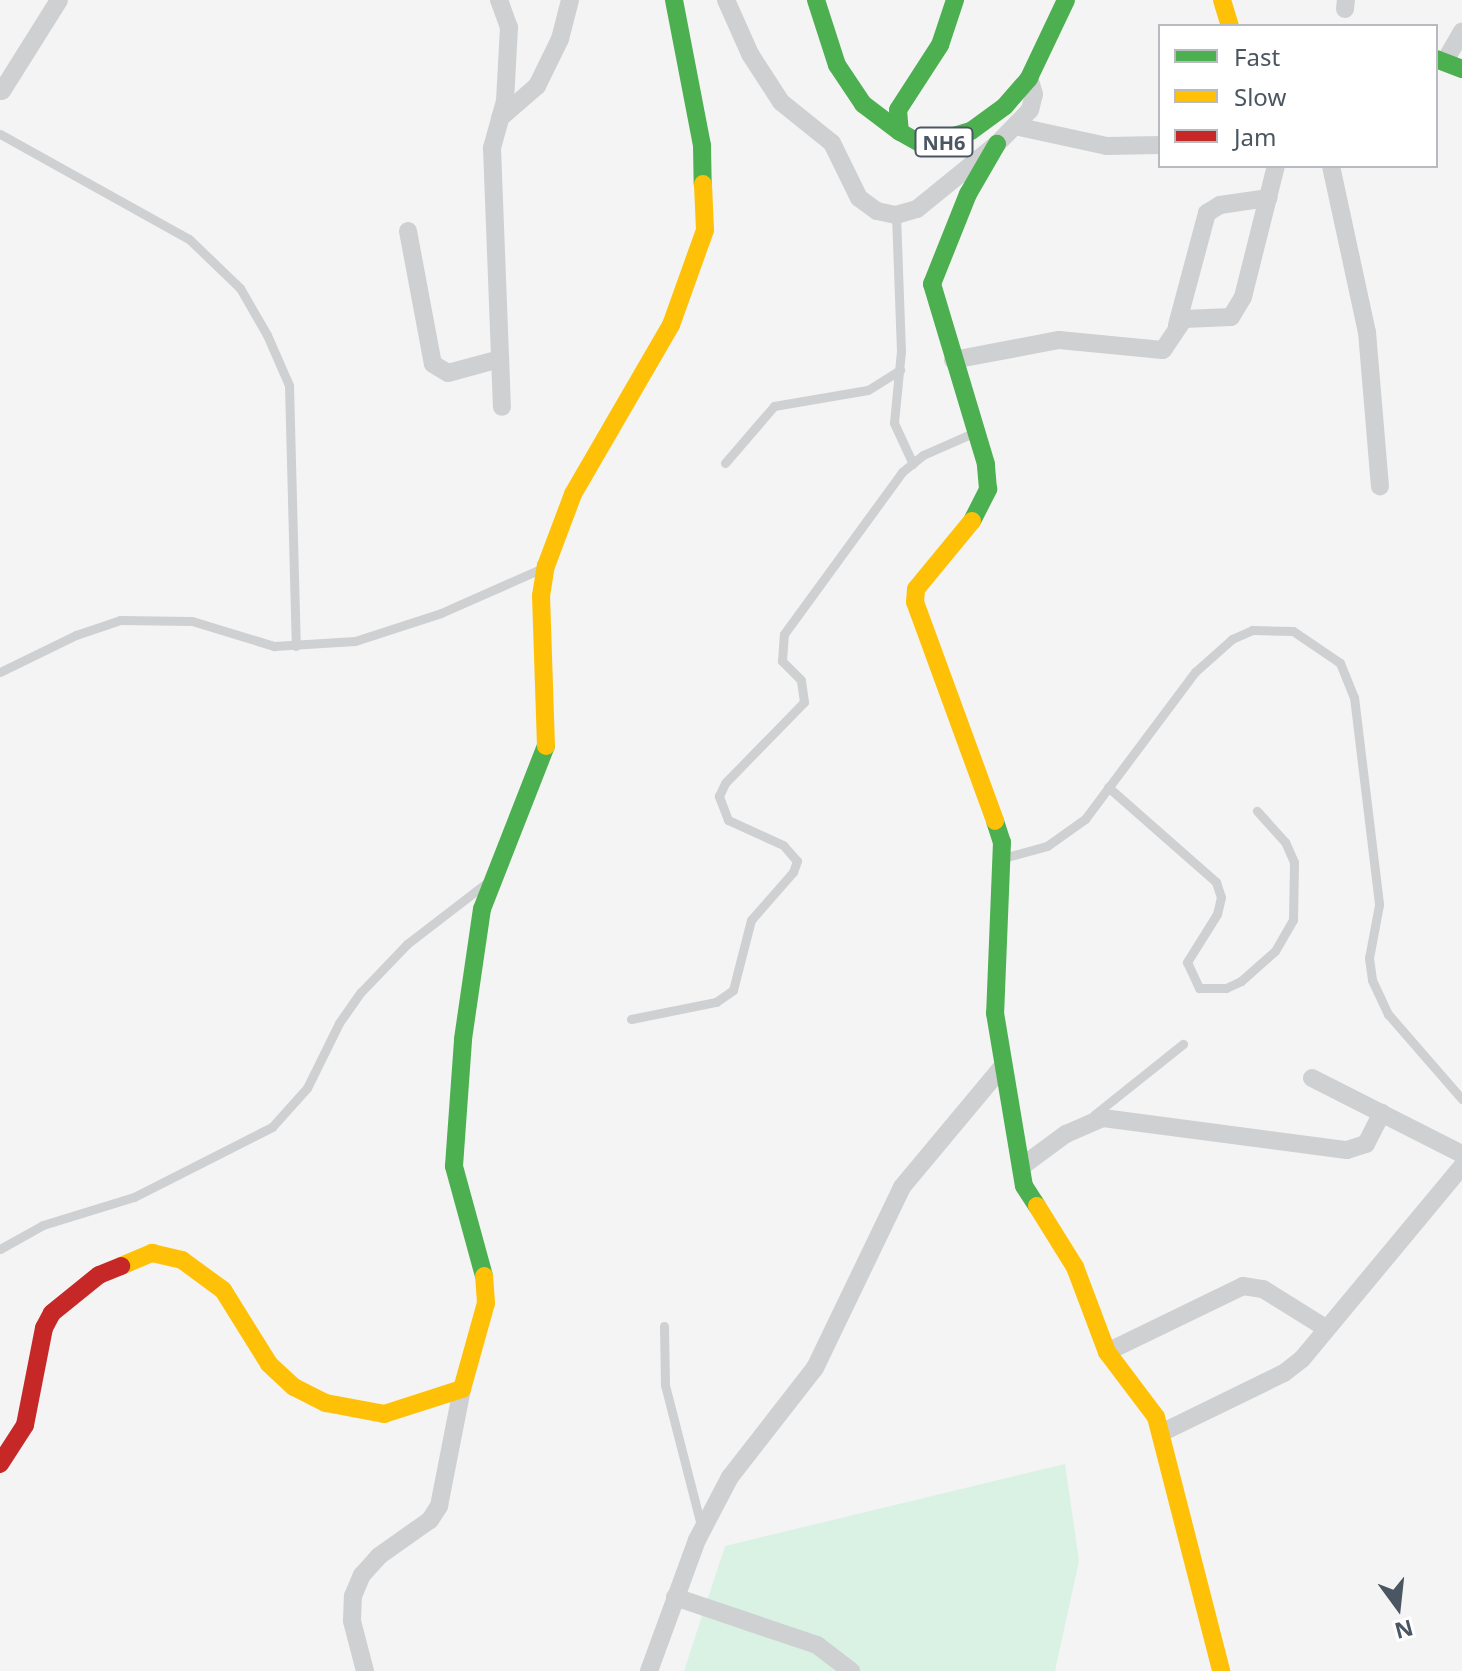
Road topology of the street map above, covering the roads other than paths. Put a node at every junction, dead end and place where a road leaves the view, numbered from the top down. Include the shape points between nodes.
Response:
1 (59, 0) edge
2 (499, 0) edge
3 (506, 0) edge
4 (570, 0) edge
5 (674, 0) edge
6 (726, 0) edge
7 (816, 0) edge
8 (955, 0) edge
9 (1066, 0) edge
10 (1222, 0) edge
11 (1229, 24) edge
12 (1462, 32) edge
13 (1448, 63) edge
14 (1029, 78) junction
15 (2, 91) dead end
16 (500, 118) junction
17 (1015, 126) junction
18 (900, 132) junction
19 (0, 134) edge
20 (997, 144) junction
21 (1158, 145) edge
22 (1276, 168) edge
23 (1331, 168) edge
24 (1268, 198) junction
25 (896, 215) junction
26 (408, 231) dead end
27 (1177, 325) junction
28 (500, 359) junction
29 (953, 360) junction
30 (900, 370) junction
31 (502, 407) dead end
32 (976, 432) junction
33 (725, 463) dead end
34 (913, 464) junction
35 (1380, 486) dead end
36 (546, 566) junction
37 (296, 646) junction
38 (0, 672) edge
39 (1108, 787) junction
40 (1257, 811) dead end
41 (1003, 858) junction
42 (497, 875) junction
43 (631, 1019) dead end
44 (1183, 1044) dead end
45 (1002, 1067) junction
46 (1312, 1078) dead end
47 (1462, 1099) edge
48 (1382, 1113) junction
49 (1085, 1122) junction
50 (1462, 1154) edge
51 (1462, 1166) edge
52 (1021, 1167) junction
53 (0, 1249) edge
54 (664, 1326) dead end
55 (1324, 1327) junction
56 (1107, 1352) junction
57 (462, 1389) junction
58 (1161, 1433) junction
59 (0, 1464) edge
60 (702, 1529) junction
61 (675, 1597) junction
62 (365, 1671) edge
63 (649, 1671) edge
64 (851, 1671) edge
65 (1221, 1671) edge

1 - 15 street
2 - 3 street
2 - 16 street via 509,27
4 - 16 street via 560,39 537,86
5 - 36 main road via 702,145 705,230 671,325 573,494
6 - 25 street via 750,54 781,102 832,143 859,198 877,211
7 - 18 main road via 837,65 863,104
8 - 18 main road, NH6 via 940,45 902,99
9 - 14 main road, NH6
10 - 11 main road
12 - 13 street
14 - 17 street via 1033,100
14 - 18 main road, NH6 via 1005,106 960,136 923,145
16 - 28 street via 492,148
17 - 20 street
17 - 21 street via 1107,146
19 - 37 lane via 189,239 240,288 289,385
20 - 25 street via 917,209
20 - 29 main road via 968,194 932,284
22 - 24 street
23 - 35 street via 1367,332
24 - 27 street via 1220,205 1207,213
24 - 27 street via 1237,312 1231,317 1184,319
25 - 30 lane
26 - 28 street via 433,364 448,373
27 - 29 street via 1163,350 1059,340
28 - 31 street
29 - 32 main road
30 - 33 lane via 868,390 774,406
30 - 34 lane via 894,423
32 - 34 lane
32 - 41 main road via 988,489 978,513 916,589 915,602 997,819
34 - 43 lane via 883,494 784,634 782,661 801,680 804,702 725,783 719,796 728,820 793,852 793,872 751,920 727,997
36 - 37 lane via 382,634
36 - 42 main road via 541,596 546,747
37 - 38 lane via 252,642 192,621 120,620
39 - 40 lane via 1216,882 1221,897 1217,914 1187,962 1199,988 1226,988 1241,981 1281,944 1293,920 1294,862 1285,842
39 - 41 lane via 1067,834 1047,846
39 - 47 lane via 1195,672 1232,639 1270,628 1293,631 1326,649 1349,677 1354,697 1379,905 1369,958 1372,980 1388,1014
41 - 45 main road via 995,1013
42 - 53 lane via 407,944 361,992 307,1088 272,1127 134,1197 43,1225
42 - 57 main road via 474,941 457,1092 454,1166 468,1232 484,1274 486,1303
44 - 49 lane
45 - 52 main road
45 - 60 street via 902,1187 815,1368 744,1454
46 - 48 street
48 - 49 street via 1366,1144 1347,1150 1124,1118
48 - 50 street
49 - 52 street
51 - 55 street
52 - 56 main road via 1030,1202 1075,1267
54 - 60 lane via 665,1385
55 - 56 street via 1263,1289 1243,1286
55 - 58 street via 1302,1359 1284,1373
56 - 58 main road via 1149,1404
57 - 59 main road via 384,1414 326,1403 294,1387 269,1364 223,1290 182,1260 152,1253 99,1275 52,1313 25,1425
57 - 62 street via 439,1506 430,1520 379,1556 353,1596 352,1621
58 - 65 main road
60 - 61 street
61 - 63 street
61 - 64 street via 817,1645

